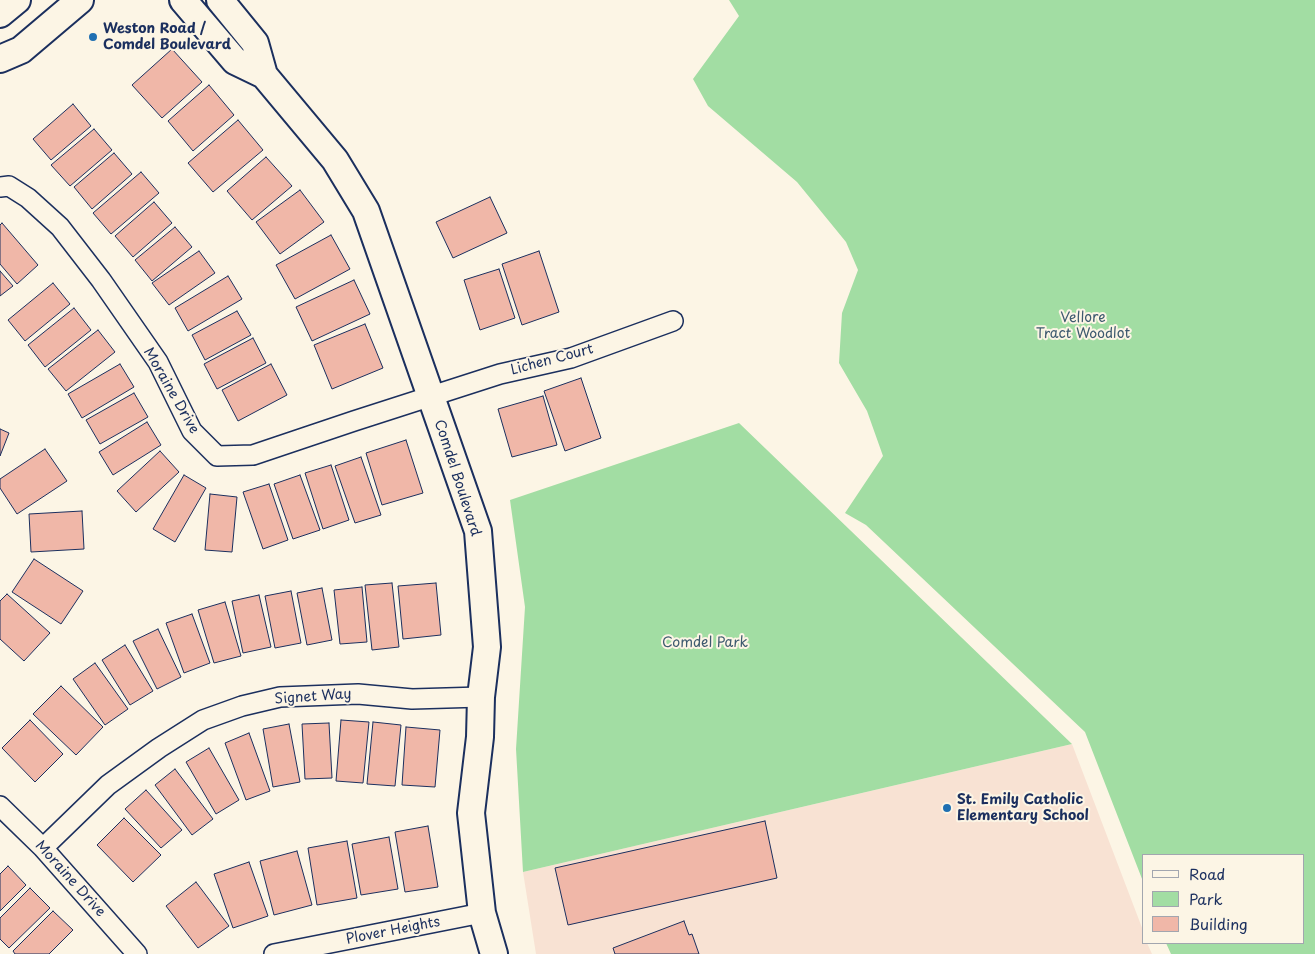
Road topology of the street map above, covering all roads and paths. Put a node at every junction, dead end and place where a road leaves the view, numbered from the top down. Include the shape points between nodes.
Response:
1 (17, 0) edge
2 (80, 0) edge
3 (183, 0) edge
4 (220, 0) edge
5 (0, 14) edge
6 (0, 60) edge
7 (264, 75) junction
8 (0, 187) edge
9 (673, 322) dead end
10 (430, 397) junction
11 (481, 697) junction
12 (0, 806) edge
13 (43, 848) junction
14 (482, 913) junction
15 (137, 954) edge
16 (274, 954) edge
17 (494, 954) edge

1 - 5 street
2 - 6 street via 21,50
3 - 7 street, Comdel Boulevard via 234,61
4 - 7 street, Comdel Boulevard via 255,42
7 - 10 street, Comdel Boulevard via 335,160 366,211
8 - 10 street, Moraine Drive via 9,186 28,198 60,227 158,362 192,431 217,456 254,456
9 - 10 street, Lichen Court via 570,358 500,374
10 - 11 street, Comdel Boulevard via 478,531 486,646
11 - 13 street, Signet Way via 412,699 358,694 280,697 242,706 202,720 108,785
11 - 14 street, Comdel Boulevard via 471,813
12 - 13 street, Moraine Drive
13 - 15 street, Moraine Drive
14 - 16 street, Plover Heights
14 - 17 street, Comdel Boulevard

